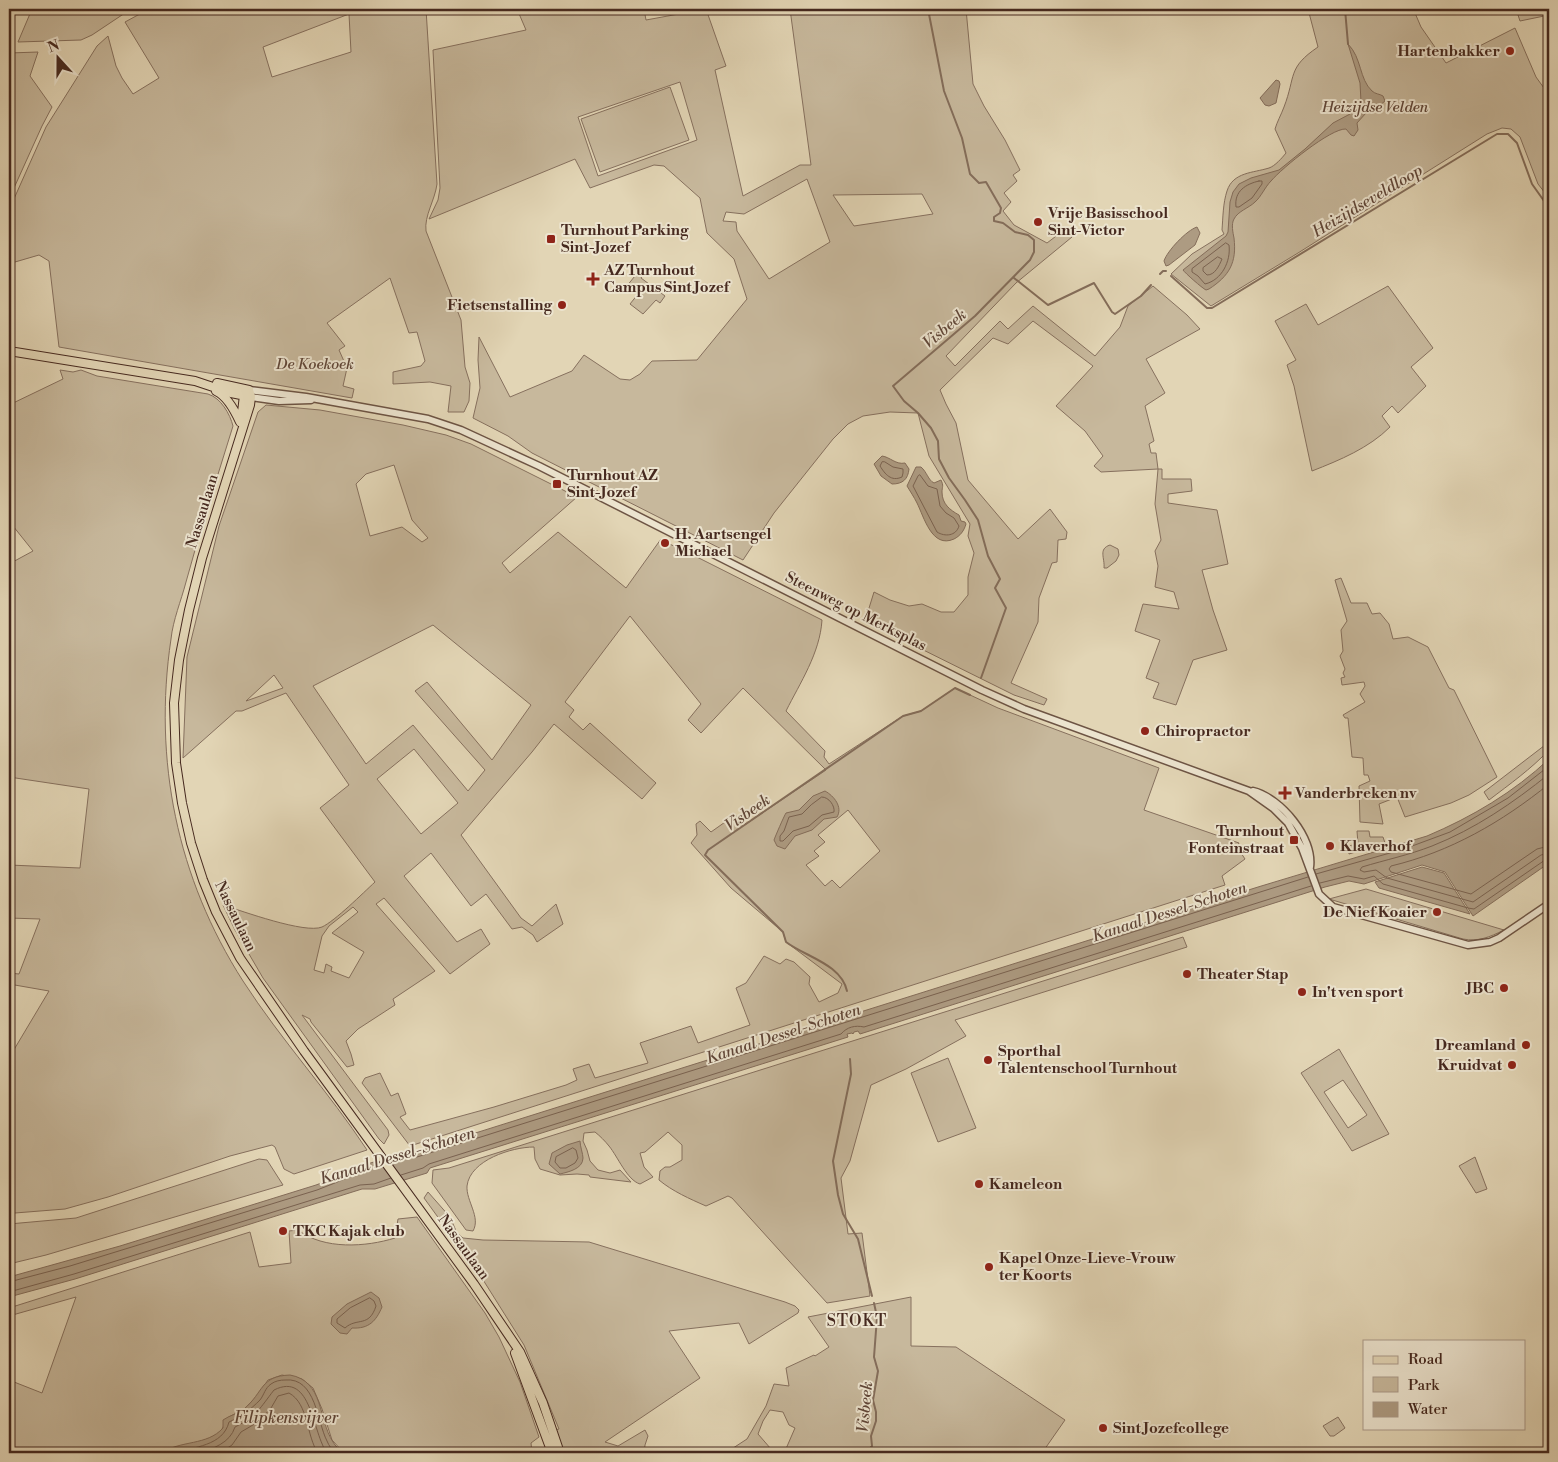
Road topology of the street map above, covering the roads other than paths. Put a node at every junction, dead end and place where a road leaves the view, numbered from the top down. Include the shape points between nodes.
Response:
1 (9, 351) edge
2 (186, 380) junction
3 (248, 394) junction
4 (264, 399) junction
5 (314, 400) junction
6 (249, 409) junction
7 (240, 422) junction
8 (239, 437) junction
9 (1549, 904) edge
10 (508, 1335) junction
11 (552, 1453) edge
12 (560, 1453) edge

1 - 2 main road
2 - 3 main road via 206,381
2 - 7 main road via 221,393
3 - 4 street, Steenweg op Merksplas
3 - 5 street, Steenweg op Merksplas
3 - 6 main road, Nassaulaan
3 - 7 main road, Nassaulaan
4 - 5 street, Steenweg op Merksplas
4 - 6 street
5 - 9 street, Steenweg op Merksplas via 428,420 461,430 1016,705 1269,797 1290,815 1310,851 1311,869 1318,890 1333,906 1468,945 1499,938
6 - 8 main road, Nassaulaan
7 - 8 main road, Nassaulaan
8 - 10 main road, Nassaulaan via 189,610 174,703 176,763 197,862 224,929 240,958
10 - 11 main road, Nassaulaan
10 - 12 main road, Nassaulaan via 530,1372

